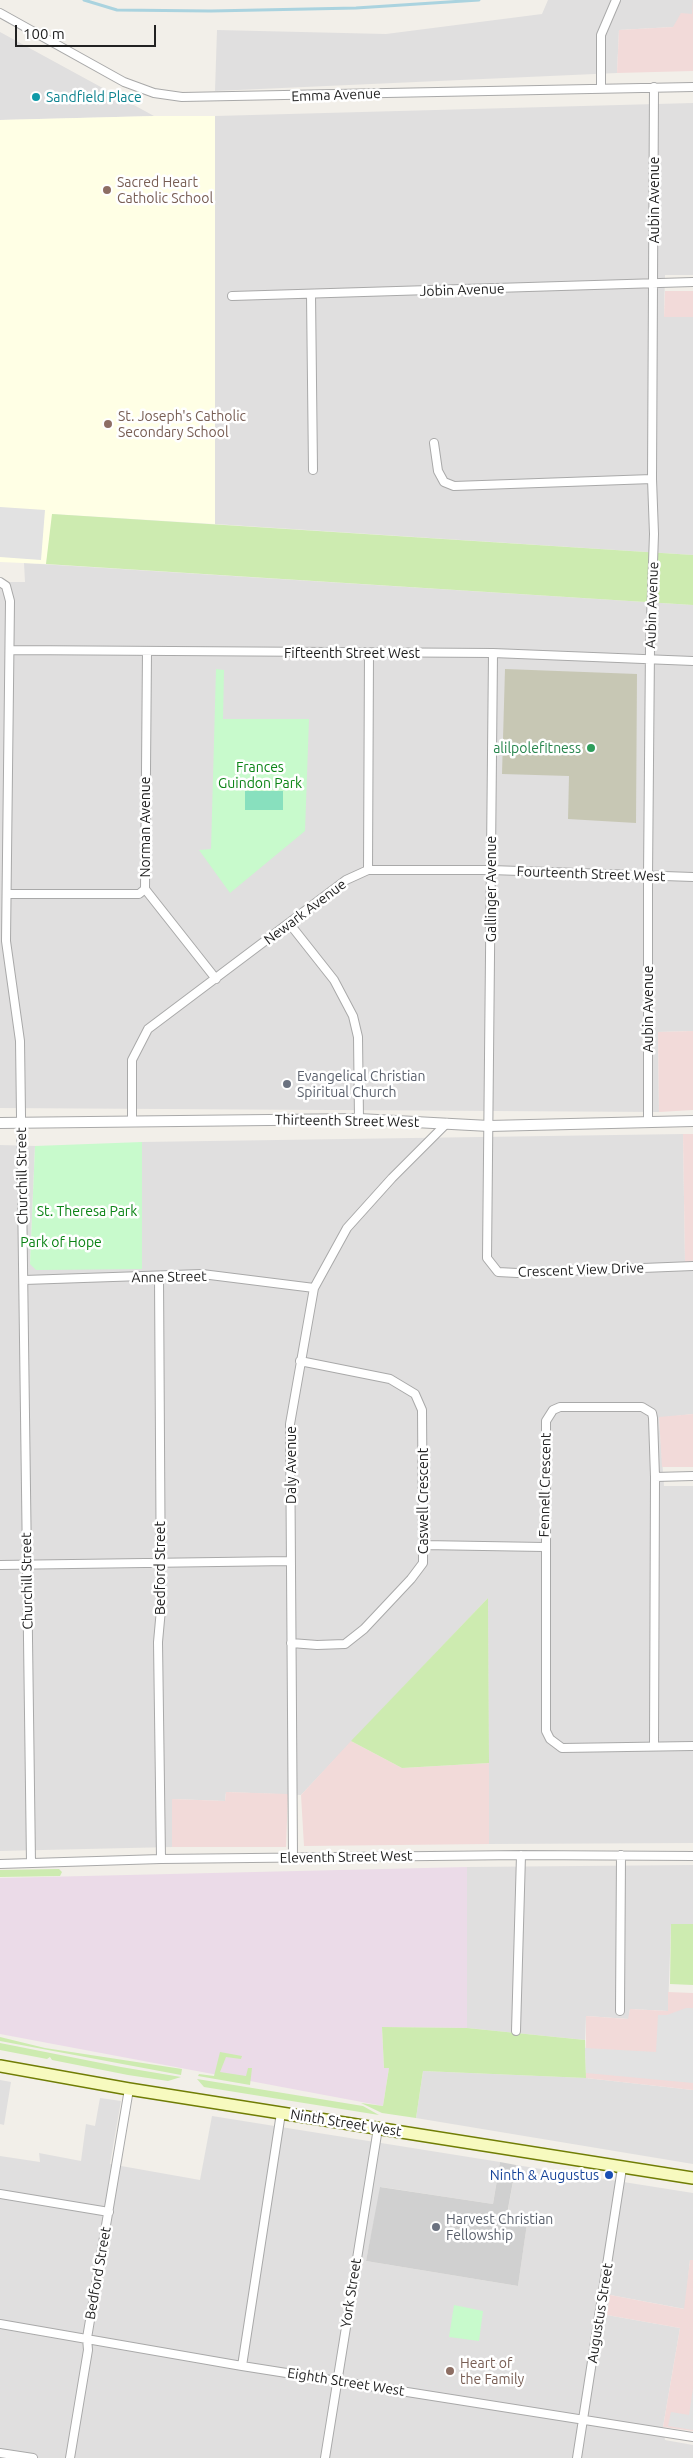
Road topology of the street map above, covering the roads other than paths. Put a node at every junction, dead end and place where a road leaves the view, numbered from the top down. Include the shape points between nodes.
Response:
1 (616, 0) edge
2 (0, 13) edge
3 (654, 87) junction
4 (693, 87) edge
5 (601, 88) junction
6 (693, 282) edge
7 (654, 285) junction
8 (310, 294) junction
9 (232, 296) dead end
10 (434, 443) dead end
11 (313, 470) dead end
12 (652, 479) junction
13 (1, 582) edge
14 (10, 650) junction
15 (147, 651) junction
16 (369, 653) junction
17 (493, 653) junction
18 (650, 660) junction
19 (693, 661) edge
20 (368, 870) junction
21 (491, 870) junction
22 (648, 876) junction
23 (693, 877) edge
24 (145, 889) junction
25 (7, 894) junction
26 (290, 923) junction
27 (216, 979) junction
28 (359, 1119) junction
29 (693, 1121) edge
30 (132, 1122) junction
31 (648, 1122) junction
32 (0, 1123) edge
33 (20, 1123) junction
34 (447, 1123) junction
35 (489, 1126) junction
36 (693, 1266) edge
37 (159, 1277) junction
38 (24, 1280) junction
39 (314, 1288) junction
40 (300, 1361) junction
41 (655, 1476) junction
42 (693, 1476) edge
43 (423, 1545) junction
44 (544, 1547) junction
45 (290, 1561) junction
46 (161, 1563) junction
47 (0, 1565) edge
48 (26, 1565) junction
49 (292, 1643) junction
50 (654, 1746) junction
51 (693, 1746) edge
52 (521, 1855) junction
53 (621, 1855) junction
54 (693, 1856) edge
55 (293, 1858) junction
56 (161, 1859) junction
57 (31, 1863) junction
58 (0, 1864) edge
59 (620, 2011) dead end
60 (516, 2031) dead end
61 (0, 2066) edge
62 (129, 2089) junction
63 (280, 2113) junction
64 (378, 2128) junction
65 (622, 2168) junction
66 (693, 2178) edge
67 (0, 2194) edge
68 (109, 2212) junction
69 (0, 2324) edge
70 (87, 2338) junction
71 (242, 2366) junction
72 (337, 2380) junction
73 (582, 2421) junction
74 (693, 2438) edge
75 (0, 2452) edge
76 (33, 2458) edge
77 (70, 2458) edge
78 (325, 2458) edge
79 (576, 2458) edge

1 - 5 street via 601,35
2 - 5 street, Emma Avenue via 108,75 140,88 175,96 208,98
3 - 4 street, Emma Avenue
3 - 5 street, Emma Avenue
3 - 7 street, Aubin Avenue
6 - 7 street, Jobin Avenue
7 - 8 street, Jobin Avenue
7 - 12 street, Aubin Avenue
8 - 9 street, Jobin Avenue
8 - 11 street
10 - 12 street via 438,471 444,482 454,486
12 - 18 street, Aubin Avenue via 654,534
13 - 14 street, Churchill Street via 6,586 10,601
14 - 15 street, Fifteenth Street West
14 - 25 street, Churchill Street
15 - 16 street, Fifteenth Street West
15 - 24 street, Norman Avenue
16 - 17 street, Fifteenth Street West
16 - 20 street
17 - 18 street, Fifteenth Street West
17 - 21 street, Gallinger Avenue
18 - 19 street, Fifteenth Street West
18 - 22 street, Aubin Avenue
20 - 21 street, Fourteenth Street West
20 - 26 street, Newark Avenue via 346,880
21 - 22 street, Fourteenth Street West
21 - 35 street, Gallinger Avenue
22 - 23 street, Fourteenth Street West
22 - 31 street, Aubin Avenue
24 - 25 street via 138,894
24 - 27 street, Norman Avenue
25 - 33 street, Churchill Street via 6,941 20,1042
26 - 27 street, Newark Avenue
26 - 28 street via 334,980 353,1016 358,1037
27 - 30 street, Newark Avenue via 148,1029 132,1060
28 - 30 street, Thirteenth Street West
28 - 34 street, Thirteenth Street West
29 - 31 street, Thirteenth Street West
30 - 33 street, Thirteenth Street West
31 - 35 street, Thirteenth Street West
32 - 33 street, Thirteenth Street West
33 - 38 street, Churchill Street
34 - 35 street, Thirteenth Street West
34 - 39 street, Daly Avenue via 347,1228
35 - 36 street, Crescent View Drive via 487,1258 498,1272
37 - 38 street, Anne Street
37 - 39 street, Anne Street via 202,1274
37 - 46 street, Bedford Street
38 - 48 street, Churchill Street
39 - 40 street, Daly Avenue
40 - 43 street, Caswell Crescent via 390,1379 415,1394 422,1410
40 - 45 street, Daly Avenue via 290,1424
41 - 42 street
41 - 44 street, Fennell Crescent via 653,1418 646,1408 560,1407 553,1410 546,1421
41 - 50 street, Fennell Crescent
43 - 44 street
43 - 49 street, Caswell Crescent via 423,1563 411,1579 364,1629 345,1644
44 - 50 street, Fennell Crescent via 546,1732 562,1748
45 - 46 street
45 - 49 street, Daly Avenue
46 - 48 street
46 - 56 street, Bedford Street via 158,1642
47 - 48 street
48 - 57 street, Churchill Street
49 - 55 street, Daly Avenue
50 - 51 street, Fennell Crescent
52 - 53 street, Eleventh Street West
52 - 55 street, Eleventh Street West
52 - 60 street
53 - 54 street, Eleventh Street West
53 - 59 street
55 - 56 street, Eleventh Street West
56 - 57 street, Eleventh Street West
57 - 58 street, Eleventh Street West
61 - 62 main road, Ninth Street West
62 - 63 main road, Ninth Street West
62 - 68 street, Bedford Street
63 - 64 main road, Ninth Street West
63 - 71 street
64 - 65 main road, Ninth Street West
64 - 72 street, York Street
65 - 66 main road, Ninth Street West
65 - 73 street, Augustus Street
67 - 68 street
68 - 70 street, Bedford Street
69 - 70 street, Eighth Street West
70 - 71 street, Eighth Street West
70 - 77 street, Bedford Street via 88,2350
71 - 72 street, Eighth Street West
72 - 73 street, Eighth Street West
72 - 78 street, York Street
73 - 74 street, Eighth Street West
73 - 79 street, Augustus Street
75 - 76 street

